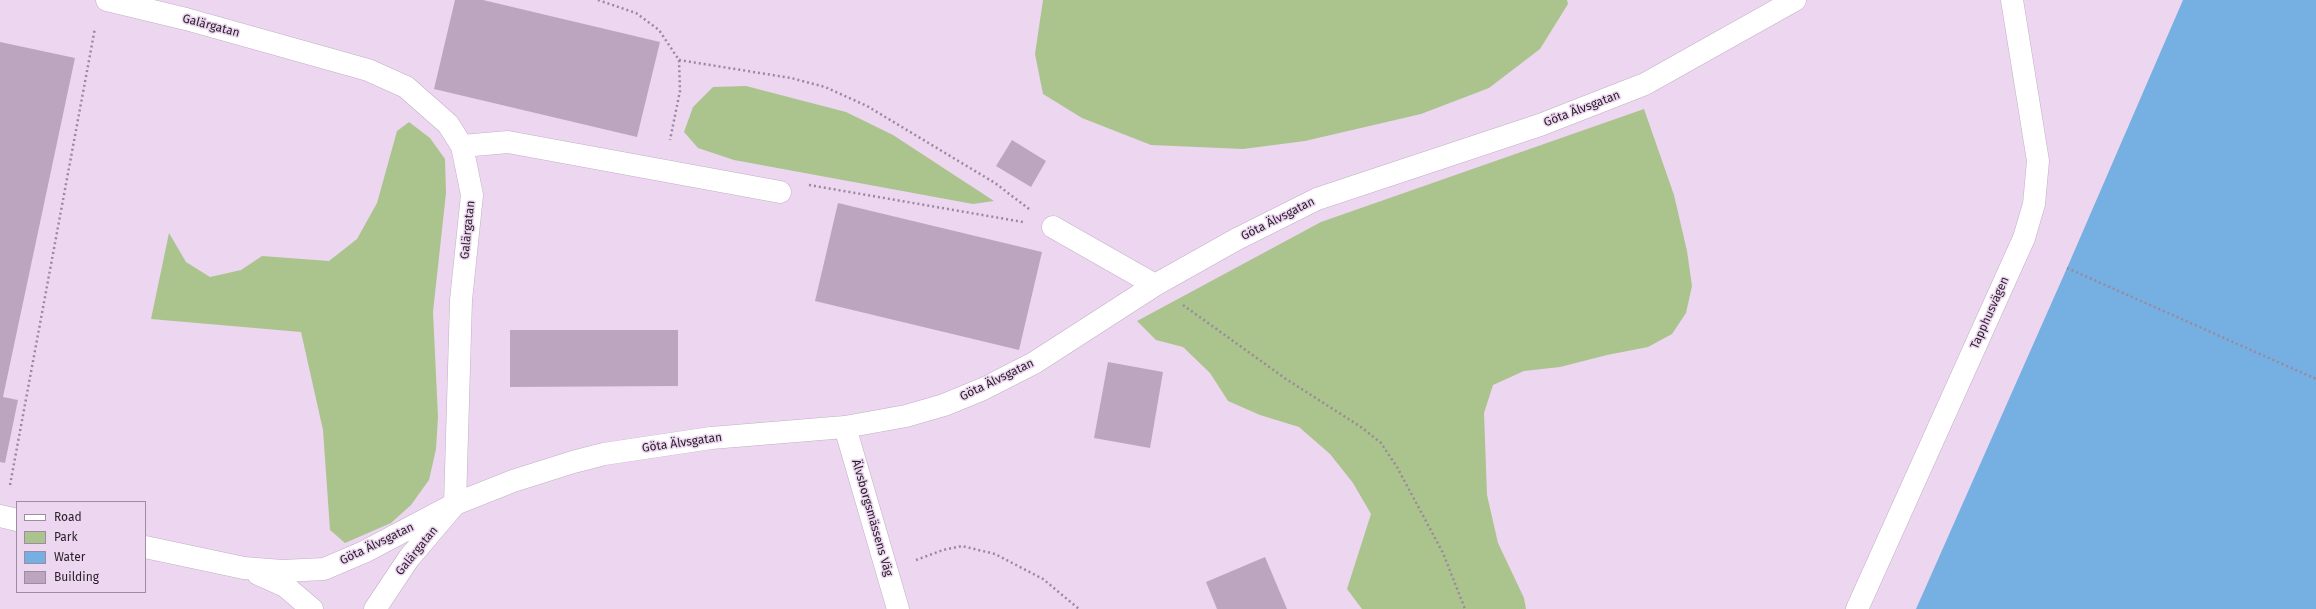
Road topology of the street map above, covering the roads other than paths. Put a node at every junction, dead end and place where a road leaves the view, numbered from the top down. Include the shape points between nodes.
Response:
1 (107, 0) edge
2 (1795, 0) edge
3 (2012, 0) edge
4 (462, 146) junction
5 (780, 192) road end
6 (1053, 227) road end
7 (1155, 284) junction
8 (845, 427) junction
9 (455, 504) junction
10 (146, 547) edge
11 (244, 568) junction
12 (312, 609) edge
13 (375, 609) edge
14 (898, 609) edge
15 (1857, 609) edge

1 - 4 lane, Galärgatan via 186,19 368,70 406,87 448,124
2 - 7 lane, Göta Älvsgatan via 1645,84 1540,125 1317,199
3 - 15 lane, Tapphusvägen via 2038,160 2034,204 2024,238
4 - 5 lane via 508,142
4 - 9 lane, Galärgatan via 472,194 461,300
6 - 7 lane
7 - 8 lane, Göta Älvsgatan via 1034,363 983,389 944,405 906,416
8 - 9 lane, Göta Älvsgatan via 711,438 604,454 513,481
8 - 14 lane, Älvsborgsmässens Väg
9 - 11 lane, Göta Älvsgatan via 364,552 324,568 282,571
9 - 13 lane, Galärgatan via 409,558
10 - 11 lane, Göta Älvsgatan
11 - 12 lane via 285,586

